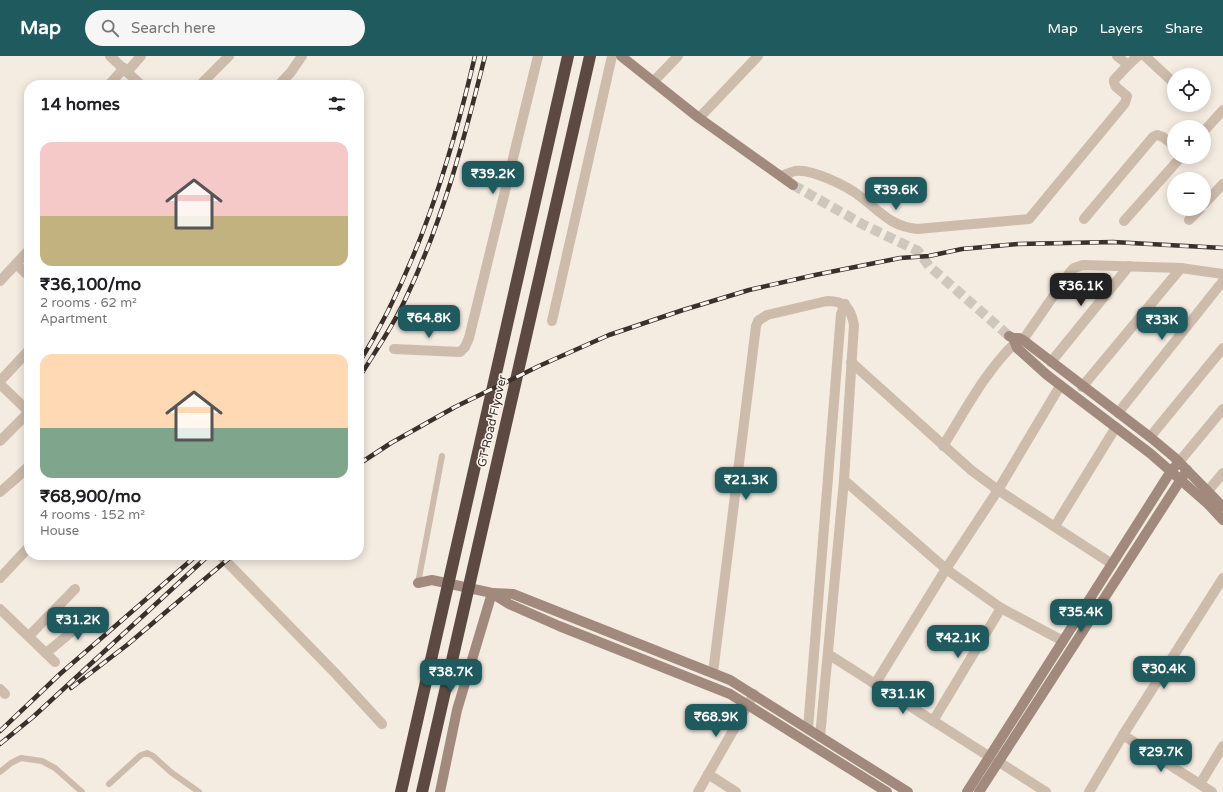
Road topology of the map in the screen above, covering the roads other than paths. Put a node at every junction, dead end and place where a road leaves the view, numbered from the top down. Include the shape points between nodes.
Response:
1 (110, 56) edge
2 (141, 56) edge
3 (229, 56) edge
4 (302, 56) edge
5 (538, 56) edge
6 (568, 56) edge
7 (590, 56) edge
8 (612, 56) edge
9 (621, 56) edge
10 (678, 56) edge
11 (758, 56) edge
12 (1117, 56) edge
13 (1138, 56) edge
14 (1145, 56) edge
15 (1128, 65) junction
16 (125, 70) junction
17 (1167, 76) edge
18 (114, 80) edge
19 (136, 80) edge
20 (205, 80) edge
21 (283, 80) edge
22 (654, 81) junction
23 (1223, 110) edge
24 (700, 118) junction
25 (1211, 123) edge
26 (1167, 140) edge
27 (1175, 164) edge
28 (781, 176) junction
29 (1223, 184) edge
30 (793, 185) tunnel mouth
31 (1211, 197) edge
32 (1193, 216) edge
33 (1084, 219) dead end
34 (1189, 220) dead end
35 (1124, 221) dead end
36 (24, 255) edge
37 (16, 264) junction
38 (1128, 266) junction
39 (1181, 268) junction
40 (24, 271) edge
41 (1223, 274) edge
42 (0, 281) edge
43 (1223, 281) edge
44 (845, 304) junction
45 (552, 321) dead end
46 (1015, 340) junction
47 (1223, 348) edge
48 (394, 349) dead end
49 (24, 356) edge
50 (851, 362) junction
51 (1051, 362) junction
52 (0, 382) edge
53 (1060, 386) junction
54 (1082, 387) junction
55 (24, 407) edge
56 (1223, 409) edge
57 (1118, 413) junction
58 (24, 417) edge
59 (1116, 427) junction
60 (1150, 437) junction
61 (0, 441) edge
62 (944, 446) junction
63 (442, 456) dead end
64 (1178, 462) junction
65 (1187, 470) junction
66 (24, 471) edge
67 (1171, 471) junction
68 (1223, 473) edge
69 (844, 480) junction
70 (1180, 480) junction
71 (998, 490) junction
72 (1208, 491) junction
73 (0, 492) edge
74 (1222, 512) edge
75 (1055, 526) junction
76 (24, 552) edge
77 (225, 560) edge
78 (1112, 564) junction
79 (946, 569) junction
80 (0, 578) edge
81 (1223, 578) edge
82 (418, 583) joint
83 (75, 589) dead end
84 (492, 594) junction
85 (1001, 608) junction
86 (0, 609) edge
87 (96, 612) dead end
88 (29, 636) junction
89 (1063, 641) junction
90 (46, 653) junction
91 (828, 654) junction
92 (55, 662) dead end
93 (714, 673) junction
94 (875, 684) junction
95 (754, 694) junction
96 (748, 705) junction
97 (933, 721) junction
98 (382, 724) dead end
99 (808, 729) junction
100 (1122, 735) junction
101 (820, 737) junction
102 (1223, 746) edge
103 (990, 757) junction
104 (999, 762) junction
105 (0, 772) edge
106 (708, 774) junction
107 (108, 784) dead end
108 (1200, 784) junction
109 (82, 792) edge
110 (199, 792) edge
111 (401, 792) edge
112 (422, 792) edge
113 (440, 792) edge
114 (698, 792) edge
115 (736, 792) edge
116 (887, 792) edge
117 (908, 792) edge
118 (967, 792) edge
119 (980, 792) edge
120 (1046, 792) edge
121 (1089, 792) edge
122 (1212, 792) edge

1 - 16 street
2 - 16 street
3 - 20 street
4 - 21 street
5 - 48 street via 465,348 460,352
6 - 111 highway, GT Road Flyover
7 - 112 highway, GT Road Flyover
8 - 45 street
9 - 22 street
10 - 22 street
11 - 24 street
12 - 15 street
13 - 15 street
14 - 17 street
15 - 28 street via 1114,80 1116,87 1127,96 1125,103 1029,219 905,228 887,218 848,188 830,180 800,171
16 - 18 street
16 - 19 street
22 - 24 street
23 - 25 street
24 - 28 street
26 - 33 street via 1157,135 1153,137
27 - 35 street
28 - 30 street
29 - 31 street
32 - 34 street
36 - 37 street
37 - 40 street
37 - 42 street
38 - 39 street
38 - 46 street via 1083,264 1074,268
38 - 51 street
39 - 41 street
39 - 54 street
43 - 57 street
44 - 50 street via 852,314 854,325
44 - 93 street via 827,301 767,315 758,321 756,326
44 - 99 street via 841,314
46 - 51 street
46 - 53 street via 1027,358
46 - 62 street via 986,377
47 - 60 street
49 - 52 street
50 - 62 street
50 - 69 street
51 - 54 street
52 - 55 street
53 - 59 street
53 - 71 street
54 - 57 street
56 - 64 street
57 - 60 street
58 - 61 street
59 - 67 street
59 - 75 street
60 - 64 street
62 - 71 street via 970,470
63 - 82 lane
64 - 65 street
64 - 67 street
65 - 70 street
65 - 72 street
66 - 73 street
67 - 70 street
67 - 78 street
68 - 72 street
69 - 79 street
69 - 91 street
70 - 74 street
70 - 104 street
71 - 75 street
71 - 79 street
72 - 74 street
75 - 78 street
76 - 80 street
77 - 98 street
78 - 89 street
79 - 85 street
79 - 94 street
81 - 100 street
82 - 84 street via 432,580
83 - 88 street
84 - 93 street via 513,594
84 - 96 street via 559,626 730,694
84 - 113 street via 457,710
85 - 89 street
85 - 97 street
86 - 88 street
87 - 90 street
88 - 90 street
89 - 103 street
90 - 92 street
91 - 94 street
91 - 101 street
93 - 95 street
94 - 97 street
95 - 96 street
95 - 99 street
96 - 106 street
96 - 116 street
97 - 103 street
99 - 101 street
100 - 108 street
100 - 121 street
101 - 117 street
102 - 108 street
103 - 118 street
104 - 119 street
104 - 120 street
105 - 109 lane via 22,758 42,761 55,768
106 - 114 street
106 - 115 street
107 - 110 lane via 141,755 147,753
108 - 122 street

